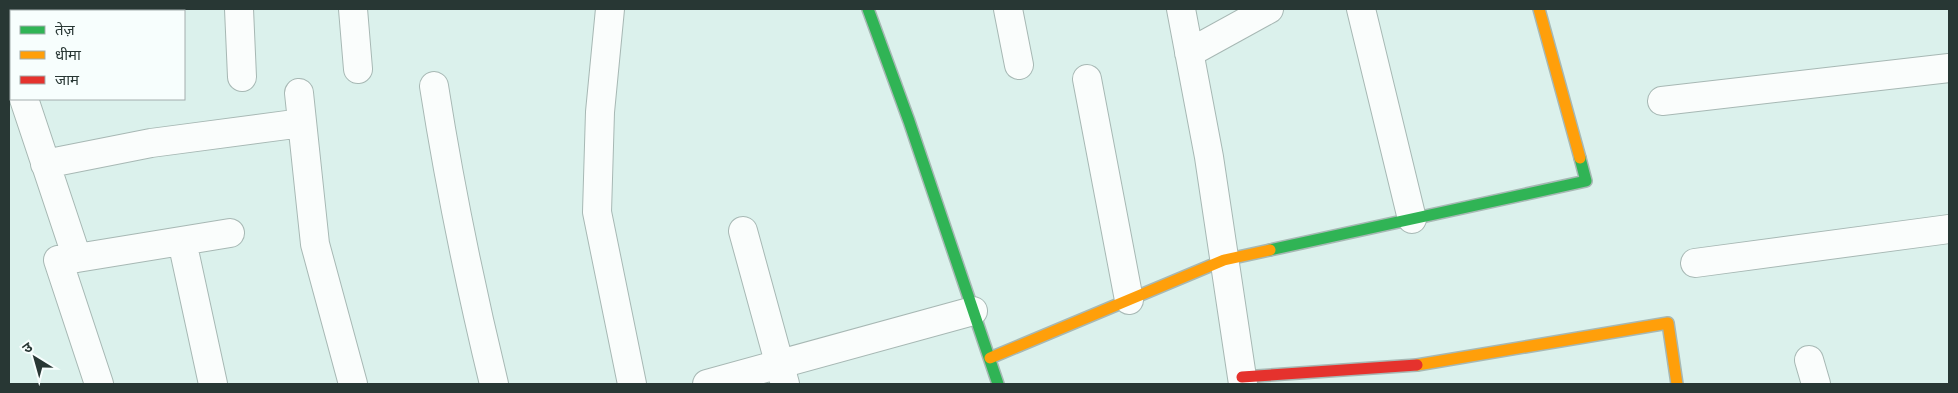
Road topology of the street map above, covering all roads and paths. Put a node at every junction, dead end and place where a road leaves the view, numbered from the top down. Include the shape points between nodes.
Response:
1 (239, 9) edge
2 (353, 9) edge
3 (610, 9) edge
4 (868, 9) edge
5 (1008, 9) edge
6 (1181, 9) edge
7 (1269, 9) edge
8 (1361, 9) edge
9 (1539, 9) edge
10 (1189, 53) junction
11 (1019, 65) dead end
12 (1949, 68) edge
13 (358, 69) dead end
14 (242, 77) dead end
15 (1087, 79) dead end
16 (434, 86) dead end
17 (299, 93) dead end
18 (24, 100) edge
19 (1662, 101) dead end
20 (302, 123) junction
21 (46, 164) junction
22 (1412, 219) junction
23 (1949, 229) edge
24 (743, 231) dead end
25 (230, 233) dead end
26 (182, 241) junction
27 (77, 258) junction
28 (1224, 260) junction
29 (1695, 262) dead end
30 (1130, 300) junction
31 (973, 311) junction
32 (990, 358) junction
33 (782, 374) edge
34 (1242, 381) edge
35 (99, 384) edge
36 (213, 384) edge
37 (353, 384) edge
38 (494, 384) edge
39 (632, 384) edge
40 (707, 384) edge
41 (998, 384) edge
42 (1677, 384) edge

1 - 14 street
2 - 13 street
3 - 39 street via 600,112 596,212
4 - 31 street
5 - 11 street
6 - 10 street
7 - 10 street
8 - 22 street
9 - 22 street via 1586,181
10 - 28 street
12 - 19 street
15 - 30 street
16 - 38 street via 451,191
17 - 20 street
18 - 21 street
20 - 21 street via 151,143
20 - 37 street via 315,244
21 - 27 street
22 - 28 street
23 - 29 street
24 - 33 street
25 - 26 street
26 - 27 street
26 - 36 street
27 - 35 street via 58,260
28 - 30 street
28 - 34 street
30 - 32 street
31 - 32 street
31 - 33 street
32 - 41 street
33 - 40 street
34 - 42 street via 1406,367 1668,323

